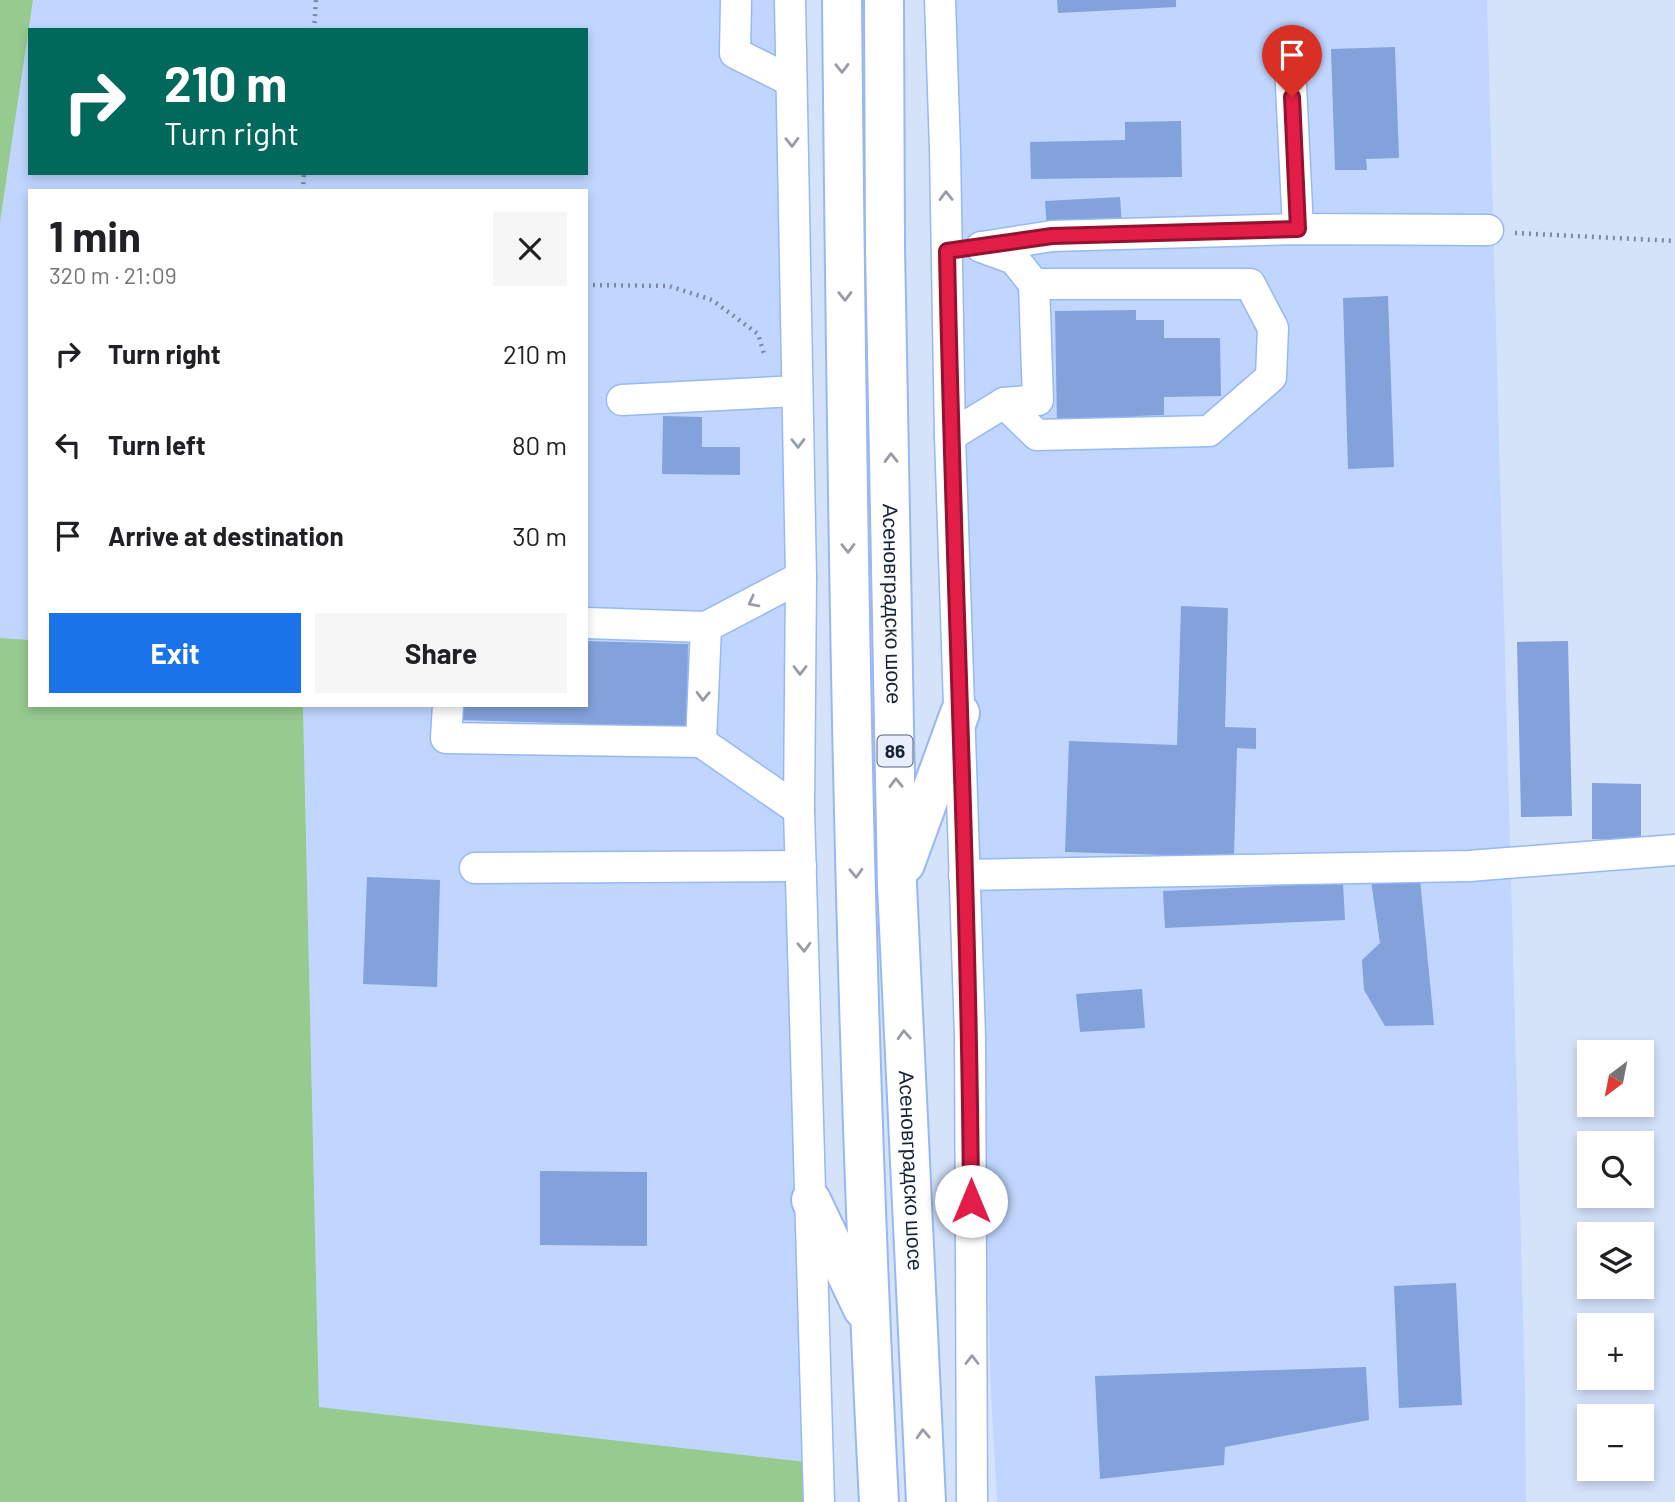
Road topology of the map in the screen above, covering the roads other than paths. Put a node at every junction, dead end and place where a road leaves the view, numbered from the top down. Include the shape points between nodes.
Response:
1 (736, 0) edge
2 (790, 0) edge
3 (842, 0) edge
4 (884, 0) edge
5 (940, 0) edge
6 (1289, 44) dead end
7 (791, 81) junction
8 (1298, 229) junction
9 (1488, 230) road end
10 (981, 247) junction
11 (947, 251) junction
12 (1034, 284) junction
13 (787, 391) junction
14 (622, 400) dead end
15 (1003, 403) junction
16 (950, 436) junction
17 (801, 577) junction
18 (588, 622) edge
19 (706, 627) junction
20 (448, 707) edge
21 (961, 713) junction
22 (701, 742) junction
23 (799, 810) junction
24 (1675, 850) edge
25 (801, 866) junction
26 (475, 868) dead end
27 (964, 875) junction
28 (897, 886) junction
29 (811, 1200) junction
30 (870, 1322) junction
31 (819, 1502) edge
32 (879, 1502) edge
33 (926, 1502) edge
34 (972, 1502) edge

1 - 7 street via 735,53
2 - 7 street
3 -> 30 highway, Асеновградско шосе / 86 via 849,636
28 -> 4 highway, Асеновградско шосе / 86
11 -> 5 street
6 - 8 street
7 -> 13 street
8 - 9 street
8 - 10 street via 1052,236
10 - 11 street
10 - 12 street via 1014,259
11 - 16 street
12 - 15 street via 1038,400
12 - 15 street via 1250,284 1273,328 1271,377 1209,431 1037,435
13 - 14 street
13 -> 17 street
15 - 16 street
16 - 21 street
17 -> 19 street
17 -> 23 street
18 - 19 street
19 -> 22 street
20 - 22 street via 446,738
21 - 27 street
21 - 28 highway
22 - 23 street
23 - 25 street
24 - 27 street via 1469,866
25 - 26 street
25 -> 29 street
34 -> 27 street via 970,1037
33 -> 28 highway, Асеновградско шосе / 86
29 - 30 highway
29 - 31 street
30 - 32 highway, Асеновградско шосе / 86

